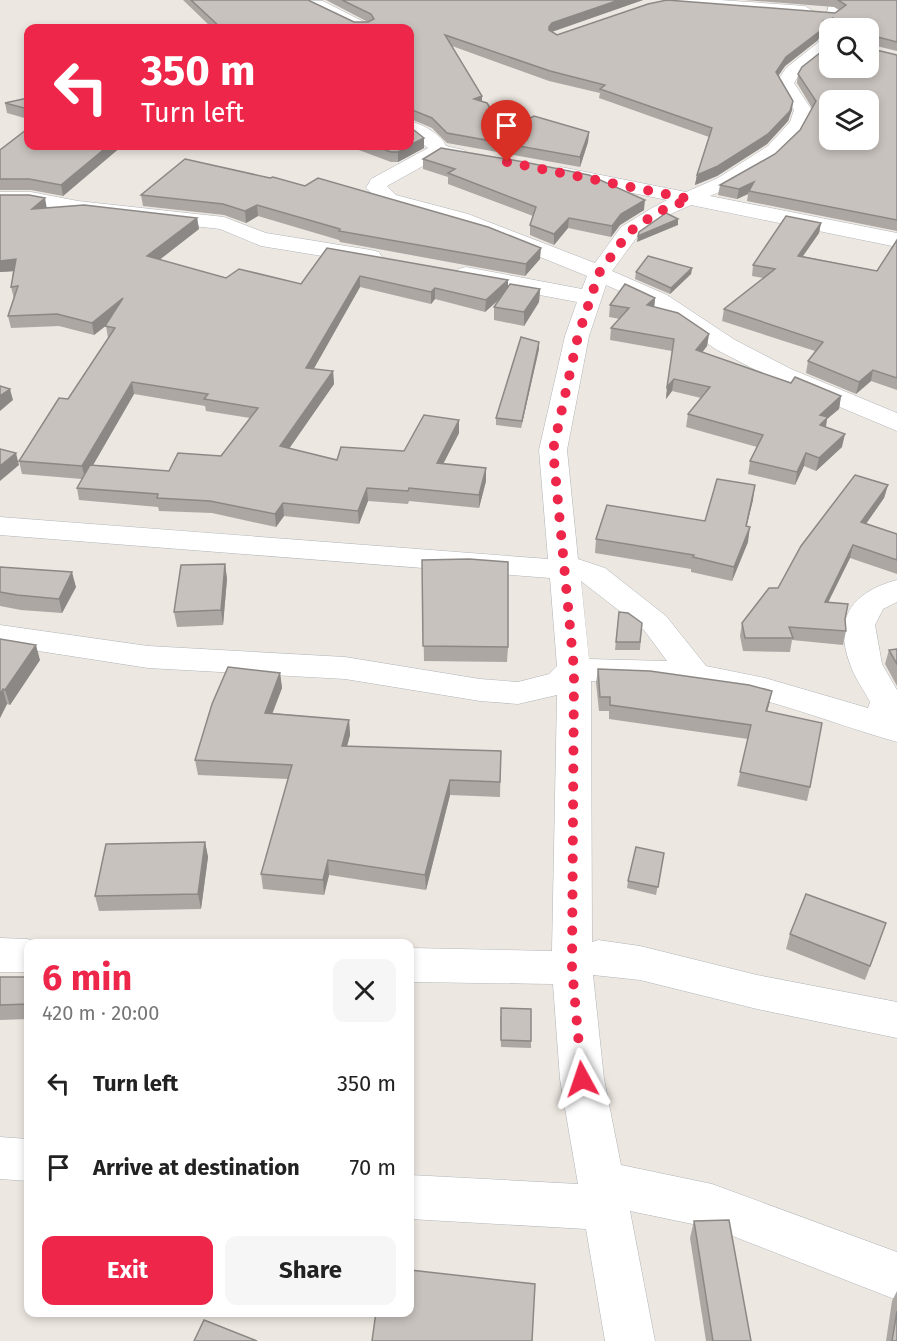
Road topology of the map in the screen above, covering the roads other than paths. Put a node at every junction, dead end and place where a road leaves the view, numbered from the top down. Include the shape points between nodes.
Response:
1 (304, 0) edge
2 (664, 1) edge
3 (356, 24) edge
4 (819, 25) edge
5 (819, 42) edge
6 (414, 129) edge
7 (438, 150) junction
8 (479, 157) edge
9 (539, 168) edge
10 (0, 198) edge
11 (690, 199) junction
12 (897, 240) edge
13 (392, 261) edge
14 (446, 271) edge
15 (595, 286) junction
16 (897, 423) edge
17 (0, 526) edge
18 (564, 567) junction
19 (897, 590) edge
20 (0, 635) edge
21 (574, 669) junction
22 (696, 676) junction
23 (888, 727) edge
24 (0, 955) edge
25 (24, 956) edge
26 (414, 964) edge
27 (572, 968) junction
28 (897, 1020) edge
29 (0, 1158) edge
30 (24, 1160) edge
31 (604, 1195) junction
32 (414, 1197) edge
33 (897, 1276) edge
34 (630, 1341) edge

1 - 3 street
2 - 4 street
5 - 11 street via 785,83 803,110 799,124 775,150
6 - 7 street via 435,142
7 - 8 street
7 - 15 street via 378,183 376,188 389,199 461,218
9 - 11 street
10 - 13 street via 31,198 224,224 261,240
11 - 12 street
11 - 15 street via 658,212 629,232
14 - 15 street
15 - 16 street via 659,300 735,350
15 - 18 street via 578,336 553,450
17 - 18 street
18 - 21 street
18 - 22 street via 594,575 655,623
19 - 23 street via 870,603 859,626 866,664 887,702
20 - 21 street via 148,657 345,668 518,693 560,683
21 - 22 street
21 - 27 street
22 - 23 street via 821,705
24 - 25 street
26 - 27 street
27 - 28 street via 598,957 640,963
27 - 31 street via 582,1079
29 - 30 street
31 - 32 street
31 - 33 street via 712,1206
31 - 34 street

